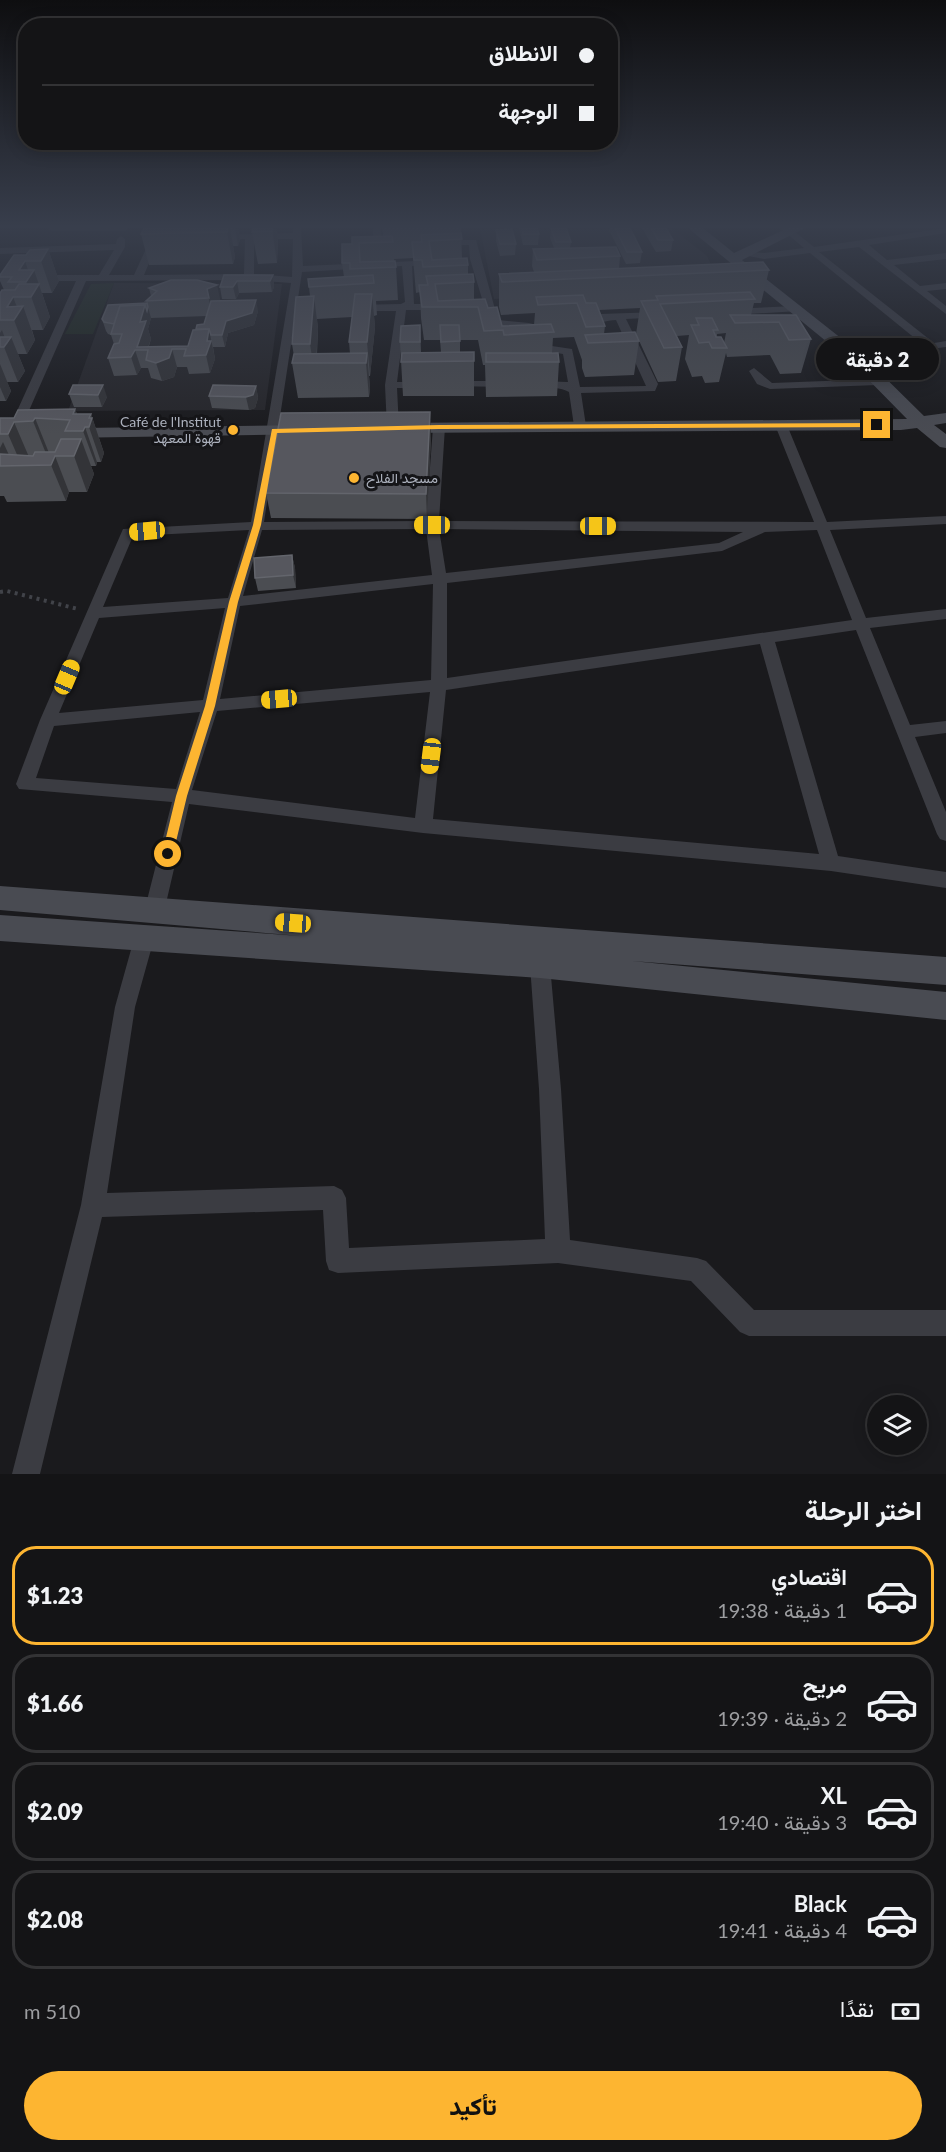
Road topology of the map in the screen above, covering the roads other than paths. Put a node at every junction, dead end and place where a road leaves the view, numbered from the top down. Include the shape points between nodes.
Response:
1 (73, 297) edge
2 (297, 297) edge
3 (410, 297) edge
4 (482, 297) edge
5 (774, 297) edge
6 (871, 297) edge
7 (927, 297) edge
8 (501, 303) edge
9 (483, 304) junction
10 (456, 306) edge
11 (346, 308) edge
12 (401, 309) junction
13 (946, 311) edge
14 (800, 313) junction
15 (724, 317) edge
16 (667, 319) edge
17 (621, 321) junction
18 (572, 323) edge
19 (539, 325) edge
20 (517, 326) junction
21 (946, 344) edge
22 (930, 345) junction
23 (855, 357) junction
24 (624, 364) edge
25 (642, 364) junction
26 (754, 371) dead end
27 (878, 382) junction
28 (391, 385) junction
29 (573, 390) junction
30 (946, 418) edge
31 (578, 421) junction
32 (920, 422) junction
33 (384, 423) junction
34 (322, 424) edge
35 (275, 425) junction
36 (781, 425) junction
37 (8, 427) edge
38 (439, 427) junction
39 (946, 443) edge
40 (946, 520) edge
41 (821, 524) junction
42 (257, 525) junction
43 (432, 525) junction
44 (764, 527) junction
45 (440, 579) junction
46 (234, 602) junction
47 (95, 613) junction
48 (946, 614) edge
49 (861, 624) junction
50 (766, 638) junction
51 (439, 685) junction
52 (210, 706) junction
53 (48, 720) junction
54 (946, 727) edge
55 (906, 732) junction
56 (182, 796) junction
57 (942, 811) edge
58 (423, 826) junction
59 (946, 834) edge
60 (831, 863) junction
61 (946, 880) edge
62 (0, 898) edge
63 (154, 912) junction
64 (0, 928) edge
65 (144, 939) junction
66 (540, 965) junction
67 (946, 971) edge
68 (946, 1006) edge
69 (93, 1205) junction
70 (558, 1251) junction
71 (946, 1323) edge
72 (26, 1474) edge

1 - 37 street
2 - 35 street
3 - 12 street via 410,303
4 - 9 street
5 - 14 main road
6 - 22 street
7 - 13 street
8 - 9 street
9 - 20 street via 494,323
10 - 12 street
11 - 12 street
12 - 28 street
14 - 15 street
14 - 23 main road
16 - 17 street
17 - 18 street via 599,325
17 - 25 street
19 - 20 street
20 - 29 street via 532,347 568,351 575,377
21 - 22 street
22 - 23 street
23 - 27 main road
24 - 25 street
25 - 29 street via 651,389
26 - 27 street via 765,384 783,387
27 - 32 main road
28 - 29 street via 562,383
28 - 33 street
29 - 31 street
30 - 32 main road
31 - 32 main road via 895,416
31 - 33 main road
31 - 36 main road
31 - 38 main road
32 - 36 main road
32 - 39 main road
33 - 38 main road
34 - 35 main road
35 - 37 main road
35 - 42 street
36 - 41 street
38 - 43 street
40 - 41 street
41 - 44 street
41 - 49 street
42 - 43 street
42 - 46 street
42 - 47 street via 128,532
43 - 44 street
43 - 45 street
44 - 45 street via 722,547
45 - 46 street
45 - 51 street
46 - 47 street
46 - 52 street
47 - 53 street
48 - 49 street
49 - 50 street
49 - 55 street
50 - 51 street
50 - 60 street
51 - 52 street
51 - 58 street
52 - 53 street
52 - 56 street
53 - 56 street via 25,784
54 - 55 street
55 - 57 street
56 - 58 street
56 - 63 street
57 - 59 street
58 - 60 street
60 - 61 street
62 - 63 main road
63 - 67 main road
64 - 65 main road
65 - 66 main road
65 - 69 street via 125,1007
66 - 68 main road
66 - 70 street
69 - 70 street via 334,1198 338,1261
69 - 72 street
70 - 71 street via 697,1270 749,1323

